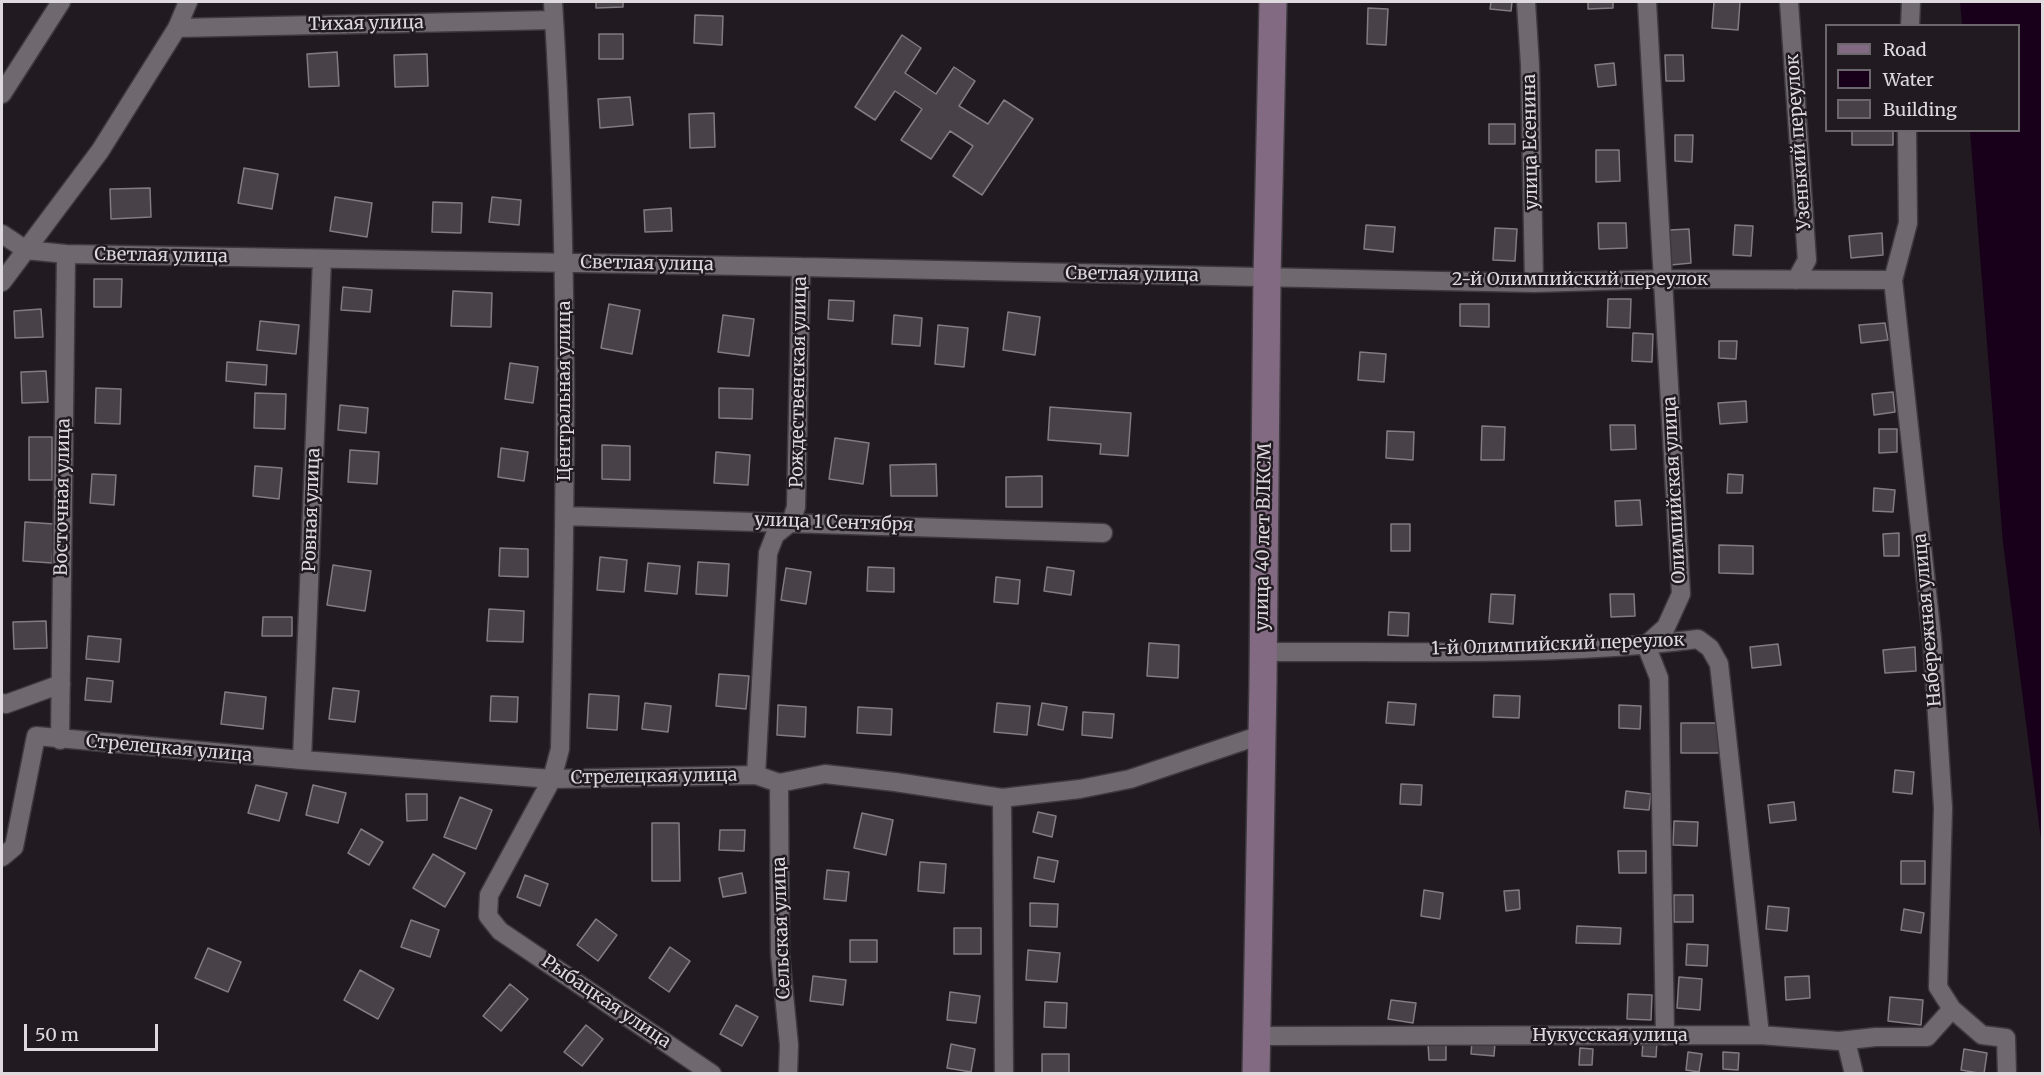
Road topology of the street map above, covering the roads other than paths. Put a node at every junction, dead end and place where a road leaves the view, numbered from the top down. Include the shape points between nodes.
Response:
1 (61, 2) edge
2 (188, 2) edge
3 (1273, 2) edge
4 (1526, 2) edge
5 (1647, 2) edge
6 (1789, 2) edge
7 (1911, 2) edge
8 (553, 11) edge
9 (1910, 24) edge
10 (177, 28) junction
11 (2, 94) edge
12 (1907, 132) edge
13 (2, 234) edge
14 (26, 250) junction
15 (66, 254) junction
16 (322, 259) junction
17 (564, 263) junction
18 (801, 267) junction
19 (1267, 278) junction
20 (1664, 279) junction
21 (1796, 280) junction
22 (1893, 280) junction
23 (2, 282) edge
24 (1534, 283) junction
25 (566, 516) junction
26 (791, 522) junction
27 (1103, 533) dead end
28 (1646, 645) junction
29 (1263, 652) junction
30 (61, 684) junction
31 (2, 703) edge
32 (1261, 735) junction
33 (60, 740) junction
34 (302, 760) junction
35 (756, 775) junction
36 (552, 779) junction
37 (779, 783) junction
38 (1002, 798) junction
39 (2, 857) edge
40 (500, 931) joint
41 (1952, 1009) junction
42 (1760, 1035) junction
43 (1256, 1036) junction
44 (1665, 1036) junction
45 (1845, 1041) junction
46 (712, 1074) edge
47 (788, 1074) edge
48 (1004, 1074) edge
49 (1256, 1074) edge
50 (1854, 1074) edge
51 (2007, 1074) edge

1 - 11 street
2 - 10 street
3 - 19 street, улица 40 лет ВЛКСМ
4 - 24 street, улица Есенина
5 - 20 street, Олимпийская улица
6 - 21 street, Узенький переулок via 1807,261
7 - 9 street
8 - 10 street, Тихая улица
8 - 17 street, Центральная улица
10 - 14 street via 100,151
12 - 22 street, Набережная улица via 1908,223
13 - 14 street
14 - 15 street, Светлая улица
14 - 23 street
15 - 16 street, Светлая улица
15 - 30 street, Восточная улица
16 - 17 street, Светлая улица
16 - 34 street, Ровная улица
17 - 18 street, Светлая улица
17 - 25 street, Центральная улица
18 - 19 street, Светлая улица
18 - 26 street, Рождественская улица via 796,507
19 - 24 street, 2-й Олимпийский переулок
19 - 29 street, улица 40 лет ВЛКСМ
20 - 21 street, 2-й Олимпийский переулок
20 - 24 street, 2-й Олимпийский переулок
20 - 28 street, Олимпийская улица via 1681,594 1666,627
21 - 22 street, 2-й Олимпийский переулок
22 - 41 street, Набережная улица via 1932,638 1943,808 1938,987
25 - 26 street, улица 1 Сентября
25 - 36 street, Центральная улица via 560,749
26 - 27 street, улица 1 Сентября
26 - 35 street via 775,535 768,553
28 - 29 street, 1-й Олимпийский переулок via 1513,651
28 - 42 street, 1-й Олимпийский переулок via 1698,639 1710,648 1719,664
28 - 44 street via 1659,678
29 - 32 street, улица 40 лет ВЛКСМ
30 - 31 street
30 - 33 street, Восточная улица
32 - 38 street via 1131,779
32 - 43 street, улица 40 лет ВЛКСМ
33 - 34 street, Стрелецкая улица
33 - 39 street, Стрелецкая улица via 36,736 14,847
34 - 36 street, Стрелецкая улица
35 - 36 street, Стрелецкая улица
35 - 37 street, Стрелецкая улица
36 - 40 street, Центральная улица via 489,895 488,916
37 - 38 street via 825,774
37 - 47 street, Сельская улица via 780,954
38 - 48 street
40 - 46 street, Рыбацкая улица
41 - 45 street, Нукусская улица via 1928,1037
41 - 51 street, Набережная улица via 1982,1035 2006,1038
42 - 44 street, Нукусская улица
42 - 45 street, Нукусская улица
43 - 44 street, Нукусская улица
43 - 49 street, улица 40 лет ВЛКСМ
45 - 50 street

